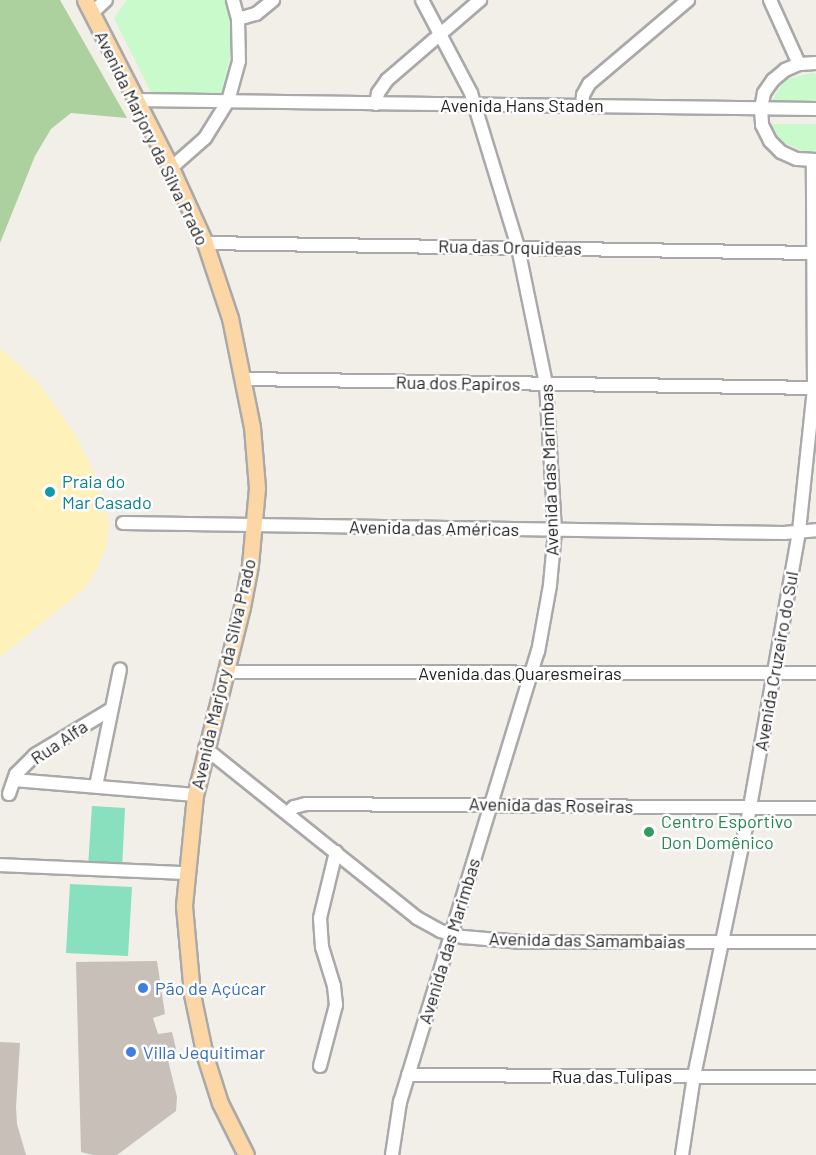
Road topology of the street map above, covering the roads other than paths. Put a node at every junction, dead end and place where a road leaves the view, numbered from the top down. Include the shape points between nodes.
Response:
1 (106, 0) edge
2 (233, 0) edge
3 (273, 0) edge
4 (422, 0) edge
5 (480, 0) edge
6 (688, 0) edge
7 (770, 0) edge
8 (88, 7) edge
9 (238, 19) junction
10 (442, 33) junction
11 (816, 63) edge
12 (799, 64) junction
13 (136, 100) junction
14 (228, 101) junction
15 (376, 104) junction
16 (476, 105) junction
17 (582, 105) junction
18 (761, 109) junction
19 (816, 109) edge
20 (815, 161) edge
21 (171, 168) junction
22 (205, 243) junction
23 (518, 247) junction
24 (815, 253) edge
25 (244, 379) junction
26 (546, 384) junction
27 (815, 388) edge
28 (123, 523) dead end
29 (255, 524) junction
30 (816, 530) edge
31 (555, 531) junction
32 (799, 531) junction
33 (120, 669) dead end
34 (225, 672) junction
35 (532, 673) junction
36 (776, 673) junction
37 (816, 673) edge
38 (110, 710) junction
39 (206, 748) junction
40 (14, 780) junction
41 (96, 786) junction
42 (9, 794) dead end
43 (195, 795) junction
44 (490, 804) junction
45 (750, 807) junction
46 (816, 808) edge
47 (288, 813) junction
48 (336, 852) junction
49 (0, 865) edge
50 (186, 873) junction
51 (452, 935) junction
52 (723, 941) junction
53 (816, 942) edge
54 (320, 1066) dead end
55 (408, 1075) junction
56 (694, 1076) junction
57 (816, 1077) edge
58 (246, 1155) edge
59 (392, 1155) edge
60 (682, 1155) edge

1 - 8 street
2 - 9 street
3 - 9 street via 256,14
4 - 10 street, Avenida das Marimbas
5 - 10 street
6 - 17 street via 589,84
7 - 12 street
8 - 13 main road, Avenida Marjory da Silva Prado
9 - 14 street via 239,61
10 - 15 street via 387,80
10 - 16 street, Avenida das Marimbas
11 - 12 street
12 - 18 street via 773,80 764,93
13 - 14 street, Avenida Hans Staden
13 - 21 main road, Avenida Marjory da Silva Prado
14 - 15 street, Avenida Hans Staden
14 - 21 street via 205,138
15 - 16 street, Avenida Hans Staden
16 - 17 street, Avenida Hans Staden
16 - 23 street, Avenida das Marimbas
17 - 18 street, Avenida Hans Staden
18 - 19 street, Avenida Hans Staden
18 - 20 street via 762,125 770,141 797,159
20 - 24 street, Avenida Cruzeiro do Sul
21 - 22 main road, Avenida Marjory da Silva Prado
22 - 23 street, Rua das Orquideas
22 - 25 main road, Avenida Marjory da Silva Prado via 230,318
23 - 24 street, Rua das Orquideas
23 - 26 street, Avenida das Marimbas
24 - 27 street, Avenida Cruzeiro do Sul
25 - 26 street, Rua dos Papiros
25 - 29 main road, Avenida Marjory da Silva Prado via 256,449
26 - 27 street, Rua dos Papiros
26 - 31 street, Avenida das Marimbas
27 - 32 street, Avenida Cruzeiro do Sul
28 - 29 street, Avenida das Américas
29 - 31 street, Avenida das Américas
29 - 34 main road, Avenida Marjory da Silva Prado via 242,607
30 - 32 street, Avenida das Américas
31 - 32 street, Avenida das Américas
31 - 35 street, Avenida das Marimbas via 546,614
32 - 36 street, Avenida Cruzeiro do Sul
33 - 38 street, Rua Alfa
34 - 35 street, Avenida das Quaresmeiras
34 - 39 main road, Avenida Marjory da Silva Prado
35 - 36 street, Avenida das Quaresmeiras
35 - 44 street, Avenida das Marimbas
36 - 37 street, Avenida das Quaresmeiras
36 - 45 street, Avenida Cruzeiro do Sul
38 - 40 street, Rua Alfa via 35,755
38 - 41 street, Rua Alfa
39 - 43 main road, Avenida Marjory da Silva Prado
39 - 47 street, Avenida das Samambaias
40 - 41 street, Rua Alfa
40 - 42 street, Rua Alfa
41 - 43 street, Rua Alfa
43 - 50 main road, Avenida Marjory da Silva Prado
44 - 45 street, Avenida das Roseiras
44 - 47 street, Avenida das Roseiras via 306,804
44 - 51 street, Avenida das Marimbas
45 - 46 street, Avenida das Roseiras
45 - 52 street, Avenida Cruzeiro do Sul
47 - 48 street, Avenida das Samambaias
48 - 51 street, Avenida das Samambaias via 417,918
48 - 54 street via 320,918 322,947 336,1005
49 - 50 street
50 - 58 main road, Avenida Marjory da Silva Prado via 184,931 197,1025 220,1103
51 - 52 street, Avenida das Samambaias via 533,942
51 - 55 street, Avenida das Marimbas
52 - 53 street, Avenida das Samambaias
52 - 56 street, Avenida Cruzeiro do Sul
55 - 56 street, Rua das Tulipas
55 - 59 street, Avenida das Marimbas via 394,1129
56 - 57 street, Rua das Tulipas
56 - 60 street, Avenida Cruzeiro do Sul

